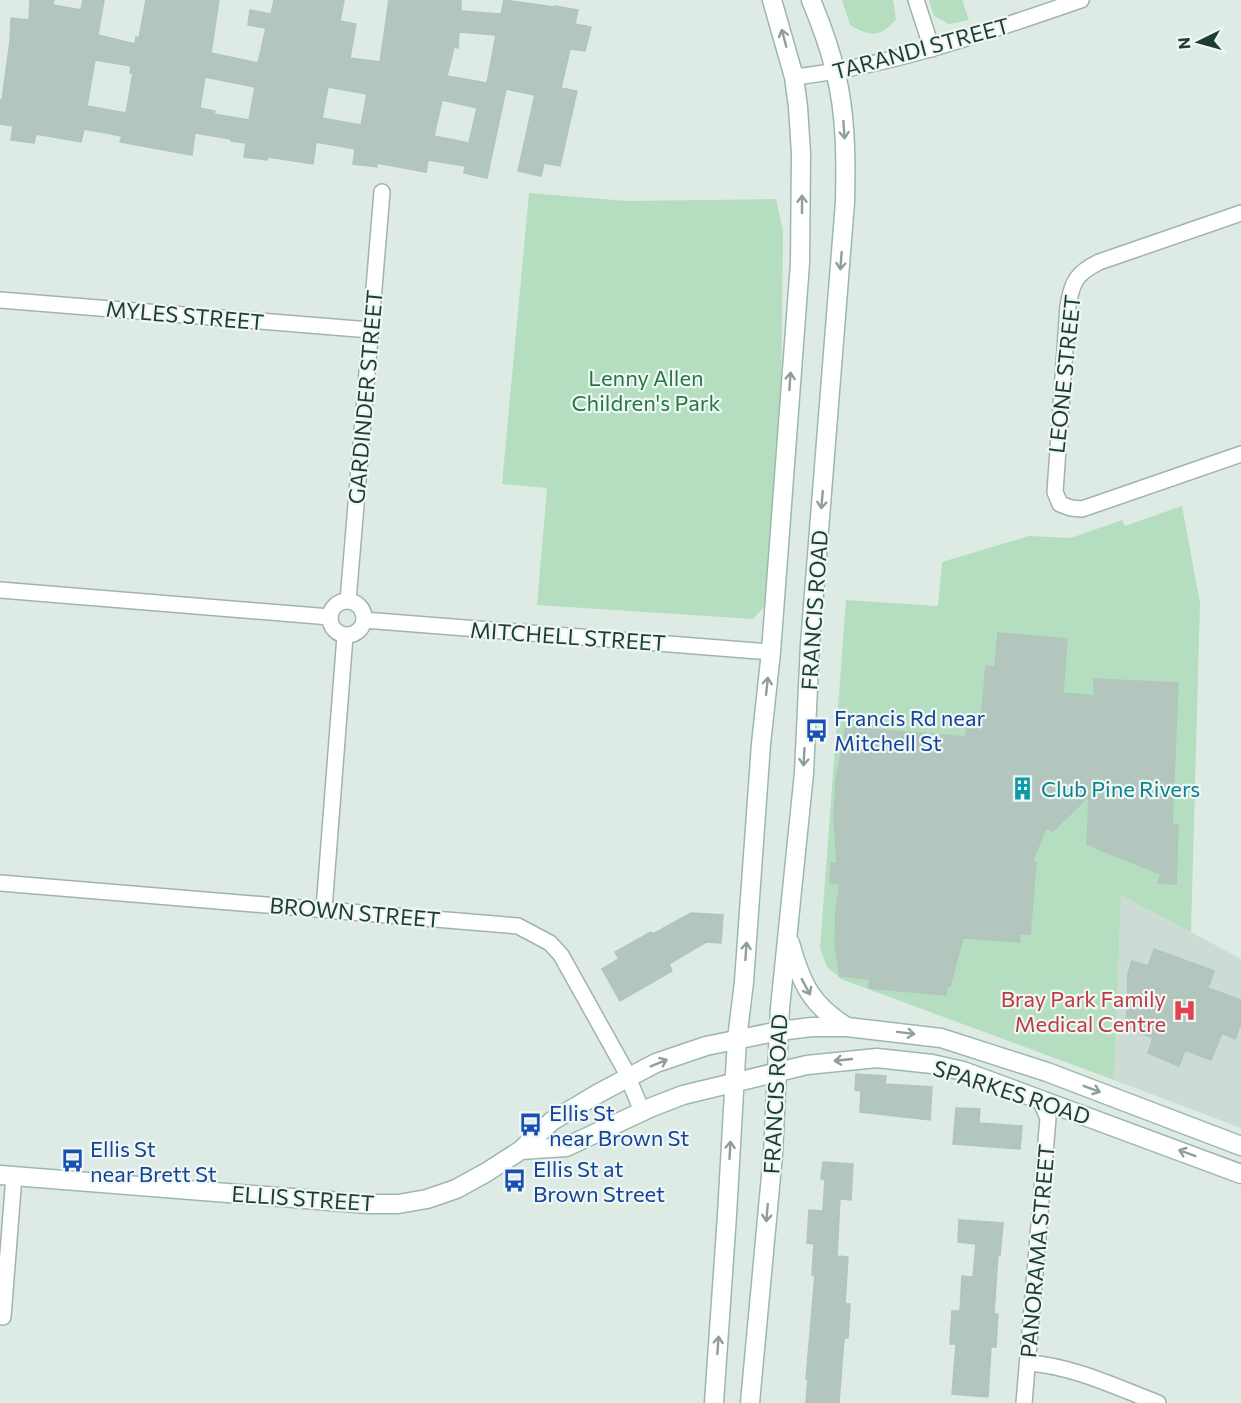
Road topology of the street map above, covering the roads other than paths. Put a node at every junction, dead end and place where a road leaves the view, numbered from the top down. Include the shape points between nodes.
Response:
1 (772, 0) edge
2 (811, 0) edge
3 (916, 0) edge
4 (1081, 0) edge
5 (932, 49) junction
6 (836, 73) junction
7 (794, 77) junction
8 (382, 192) dead end
9 (1241, 213) edge
10 (0, 300) edge
11 (370, 330) junction
12 (1241, 454) edge
13 (0, 590) edge
14 (348, 602) junction
15 (330, 616) junction
16 (364, 620) junction
17 (345, 636) junction
18 (771, 652) junction
19 (0, 883) edge
20 (324, 909) junction
21 (787, 932) junction
22 (848, 1027) junction
23 (779, 1031) junction
24 (737, 1039) junction
25 (776, 1073) junction
26 (628, 1077) junction
27 (735, 1081) junction
28 (1040, 1100) junction
29 (642, 1111) junction
30 (1241, 1146) edge
31 (521, 1150) junction
32 (1241, 1174) edge
33 (7, 1176) edge
34 (3, 1317) dead end
35 (1028, 1363) junction
36 (714, 1403) edge
37 (750, 1403) edge
38 (1024, 1403) edge
39 (1158, 1403) edge

7 -> 1 main road, FRANCIS ROAD
2 - 6 main road, FRANCIS ROAD
3 - 5 street
4 - 5 street, TARANDI STREET
5 - 6 street, TARANDI STREET
6 - 7 street, TARANDI STREET
6 -> 21 main road, FRANCIS ROAD via 845,136 845,202 810,644 804,773
18 -> 7 main road, FRANCIS ROAD via 802,210
8 - 11 street, GARDINDER STREET
9 - 12 street, LEONE STREET via 1099,262 1077,277 1068,306 1055,492 1060,504 1082,508
10 - 11 street, MYLES STREET
11 - 14 street, GARDINDER STREET
13 - 15 street
14 - 15 street via 338,604
14 - 16 street via 362,609
15 - 17 street via 332,627
16 - 17 street via 356,633
16 - 18 street, MITCHELL STREET
17 - 20 street
24 -> 18 main road, FRANCIS ROAD
19 - 20 street, BROWN STREET
20 - 26 street, BROWN STREET via 497,923 537,934 550,942 571,971
21 -> 22 main road via 798,972 810,995
21 - 23 main road, FRANCIS ROAD
22 - 23 main road, SPARKES ROAD
22 -> 30 main road, SPARKES ROAD via 941,1038 1047,1072
23 - 24 main road, ELLIS STREET
23 - 25 main road, FRANCIS ROAD
26 -> 24 main road, ELLIS STREET via 656,1063
24 - 27 main road, FRANCIS ROAD
25 - 27 main road, ELLIS STREET
28 -> 25 main road, SPARKES ROAD via 963,1071 877,1058 807,1065
25 -> 37 main road, FRANCIS ROAD via 773,1154
26 - 29 street, BROWN STREET
26 - 31 main road, ELLIS STREET via 552,1121
27 - 29 main road, ELLIS STREET
36 -> 27 main road, FRANCIS ROAD
32 -> 28 main road, SPARKES ROAD
28 - 35 street, PANORAMA STREET via 1048,1118
29 - 31 main road, ELLIS STREET via 566,1147
31 - 33 main road, ELLIS STREET via 456,1189 398,1204
33 - 34 street
35 - 38 street, PANORAMA STREET
35 - 39 street via 1077,1372

